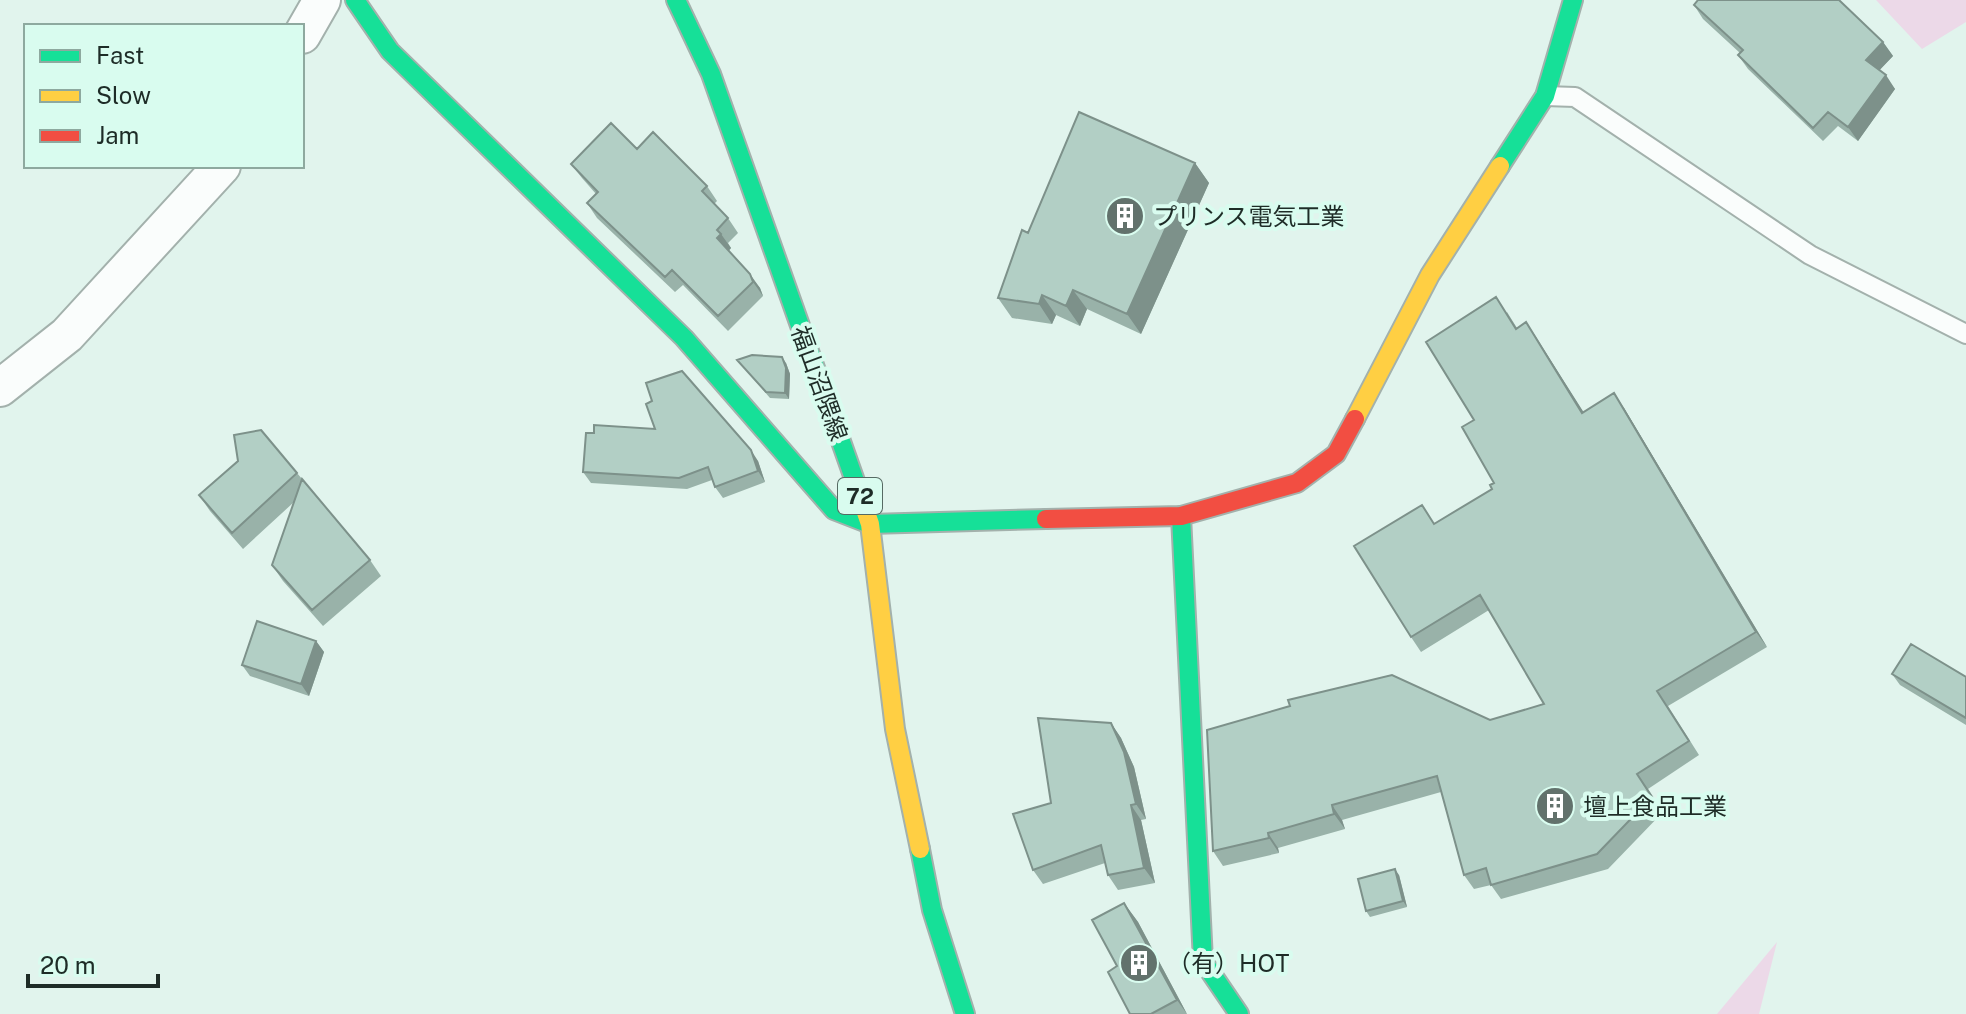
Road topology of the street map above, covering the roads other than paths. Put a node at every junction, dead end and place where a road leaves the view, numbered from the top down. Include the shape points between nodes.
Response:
1 (322, 0) edge
2 (355, 0) edge
3 (676, 0) edge
4 (1573, 0) edge
5 (304, 32) edge
6 (1545, 96) junction
7 (220, 168) edge
8 (1966, 334) edge
9 (0, 388) edge
10 (1181, 516) junction
11 (870, 524) junction
12 (965, 1014) edge
13 (1239, 1014) edge

1 - 5 street
2 - 11 street via 390,51 684,338 834,510
3 - 11 street, 福山沼隈線 / 72 via 711,74
4 - 6 street
6 - 8 lane via 1575,97 1810,255
6 - 10 street via 1430,275 1336,454 1297,483
7 - 9 street via 67,335
10 - 11 street
10 - 13 street via 1203,961
11 - 12 street, 福山沼隈線 / 72 via 895,729 932,910

